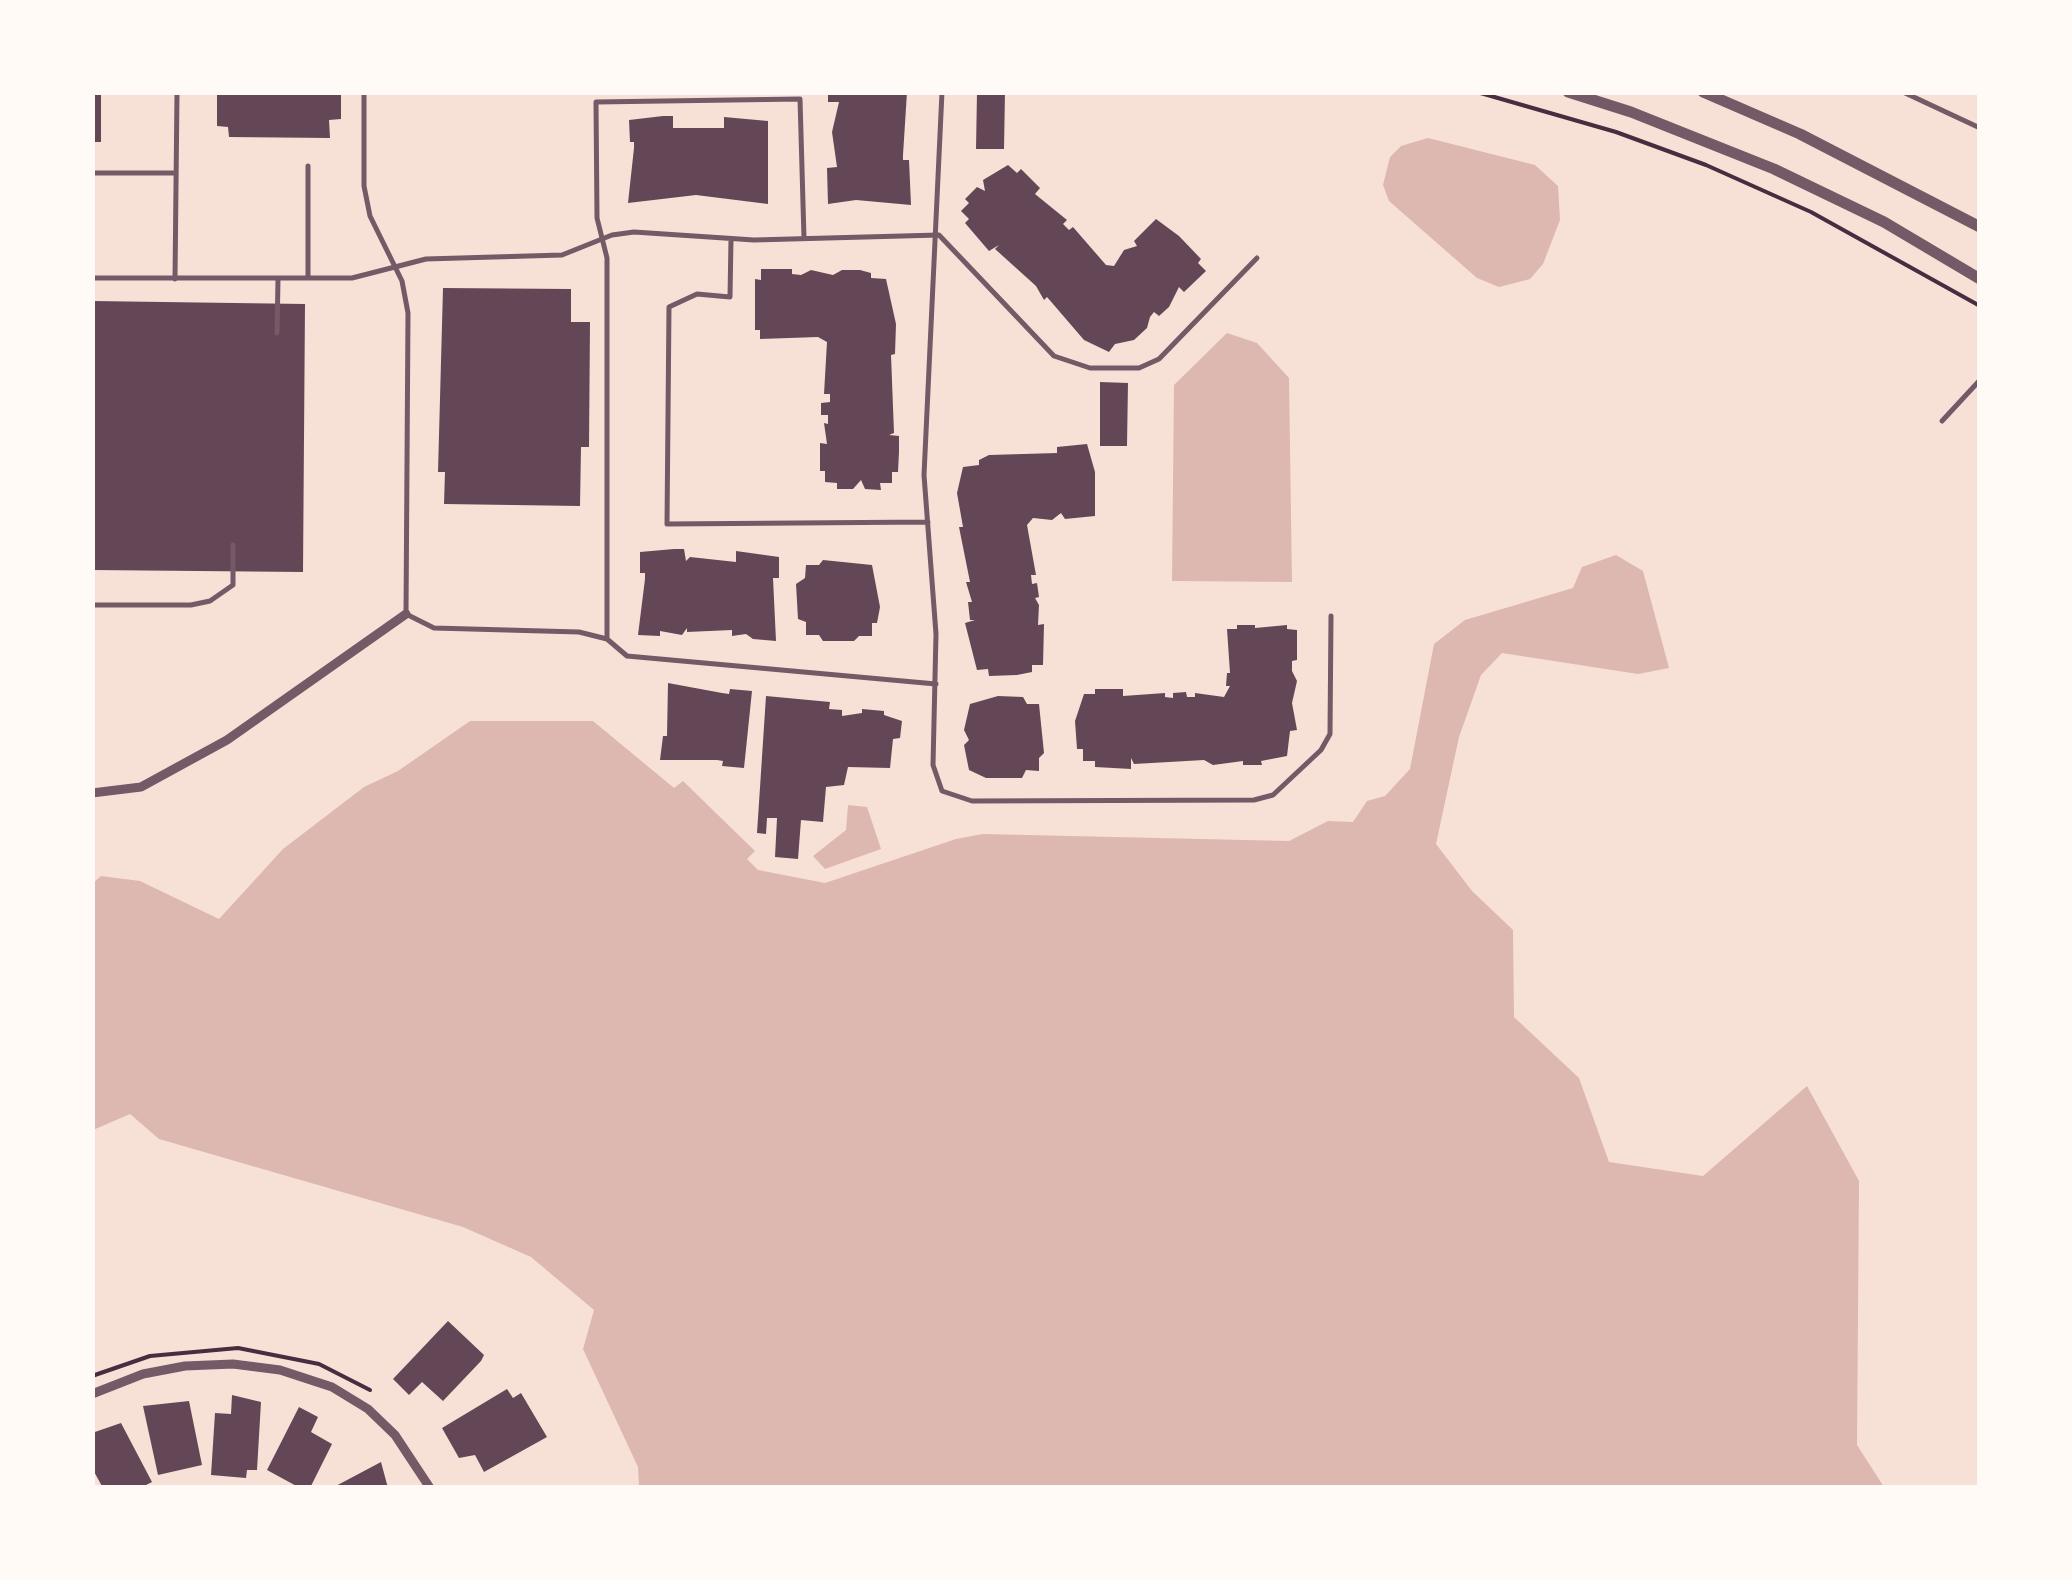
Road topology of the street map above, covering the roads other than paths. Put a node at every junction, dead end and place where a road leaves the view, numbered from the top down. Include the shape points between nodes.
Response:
1 (177, 92) edge
2 (364, 92) edge
3 (942, 92) edge
4 (1568, 92) edge
5 (1702, 92) edge
6 (1903, 92) edge
7 (1980, 128) edge
8 (308, 166) dead end
9 (92, 173) edge
10 (176, 173) junction
11 (1980, 227) edge
12 (938, 235) junction
13 (804, 238) junction
14 (602, 239) junction
15 (731, 239) junction
16 (1257, 258) dead end
17 (394, 266) junction
18 (92, 278) edge
19 (175, 278) junction
20 (278, 279) junction
21 (308, 279) junction
22 (1980, 279) edge
23 (277, 333) dead end
24 (1980, 380) edge
25 (1942, 421) dead end
26 (928, 522) junction
27 (233, 545) dead end
28 (92, 605) edge
29 (406, 614) junction
30 (1331, 616) dead end
31 (607, 639) junction
32 (936, 684) junction
33 (92, 792) edge
34 (92, 1394) edge
35 (430, 1488) edge

1 - 10 lane
2 - 17 lane via 364,186
3 - 12 lane
4 - 22 street via 1774,169 1884,222
5 - 11 street via 1800,134
6 - 7 lane
8 - 21 lane
9 - 10 lane
10 - 19 lane
12 - 13 lane
12 - 16 lane via 1054,356 1090,368 1139,368 1159,359
12 - 26 lane via 925,454
13 - 14 lane via 800,99 596,102
13 - 15 lane
14 - 15 lane via 634,232
14 - 17 lane via 562,255 440,257
14 - 31 lane via 608,258
15 - 26 lane via 730,297 697,294 669,308 667,524
17 - 21 lane via 363,276
17 - 29 lane via 409,323
18 - 19 lane
19 - 20 lane
20 - 21 lane
20 - 23 lane
24 - 25 lane
26 - 32 lane
27 - 28 lane via 233,585 210,601
29 - 31 lane via 434,628 579,632
29 - 33 street via 226,740 141,787
30 - 32 lane via 1333,711 1326,743 1281,789 1254,800 949,797 934,775
31 - 32 lane via 627,656
34 - 35 street via 185,1366 280,1370 332,1387 368,1410 395,1434

